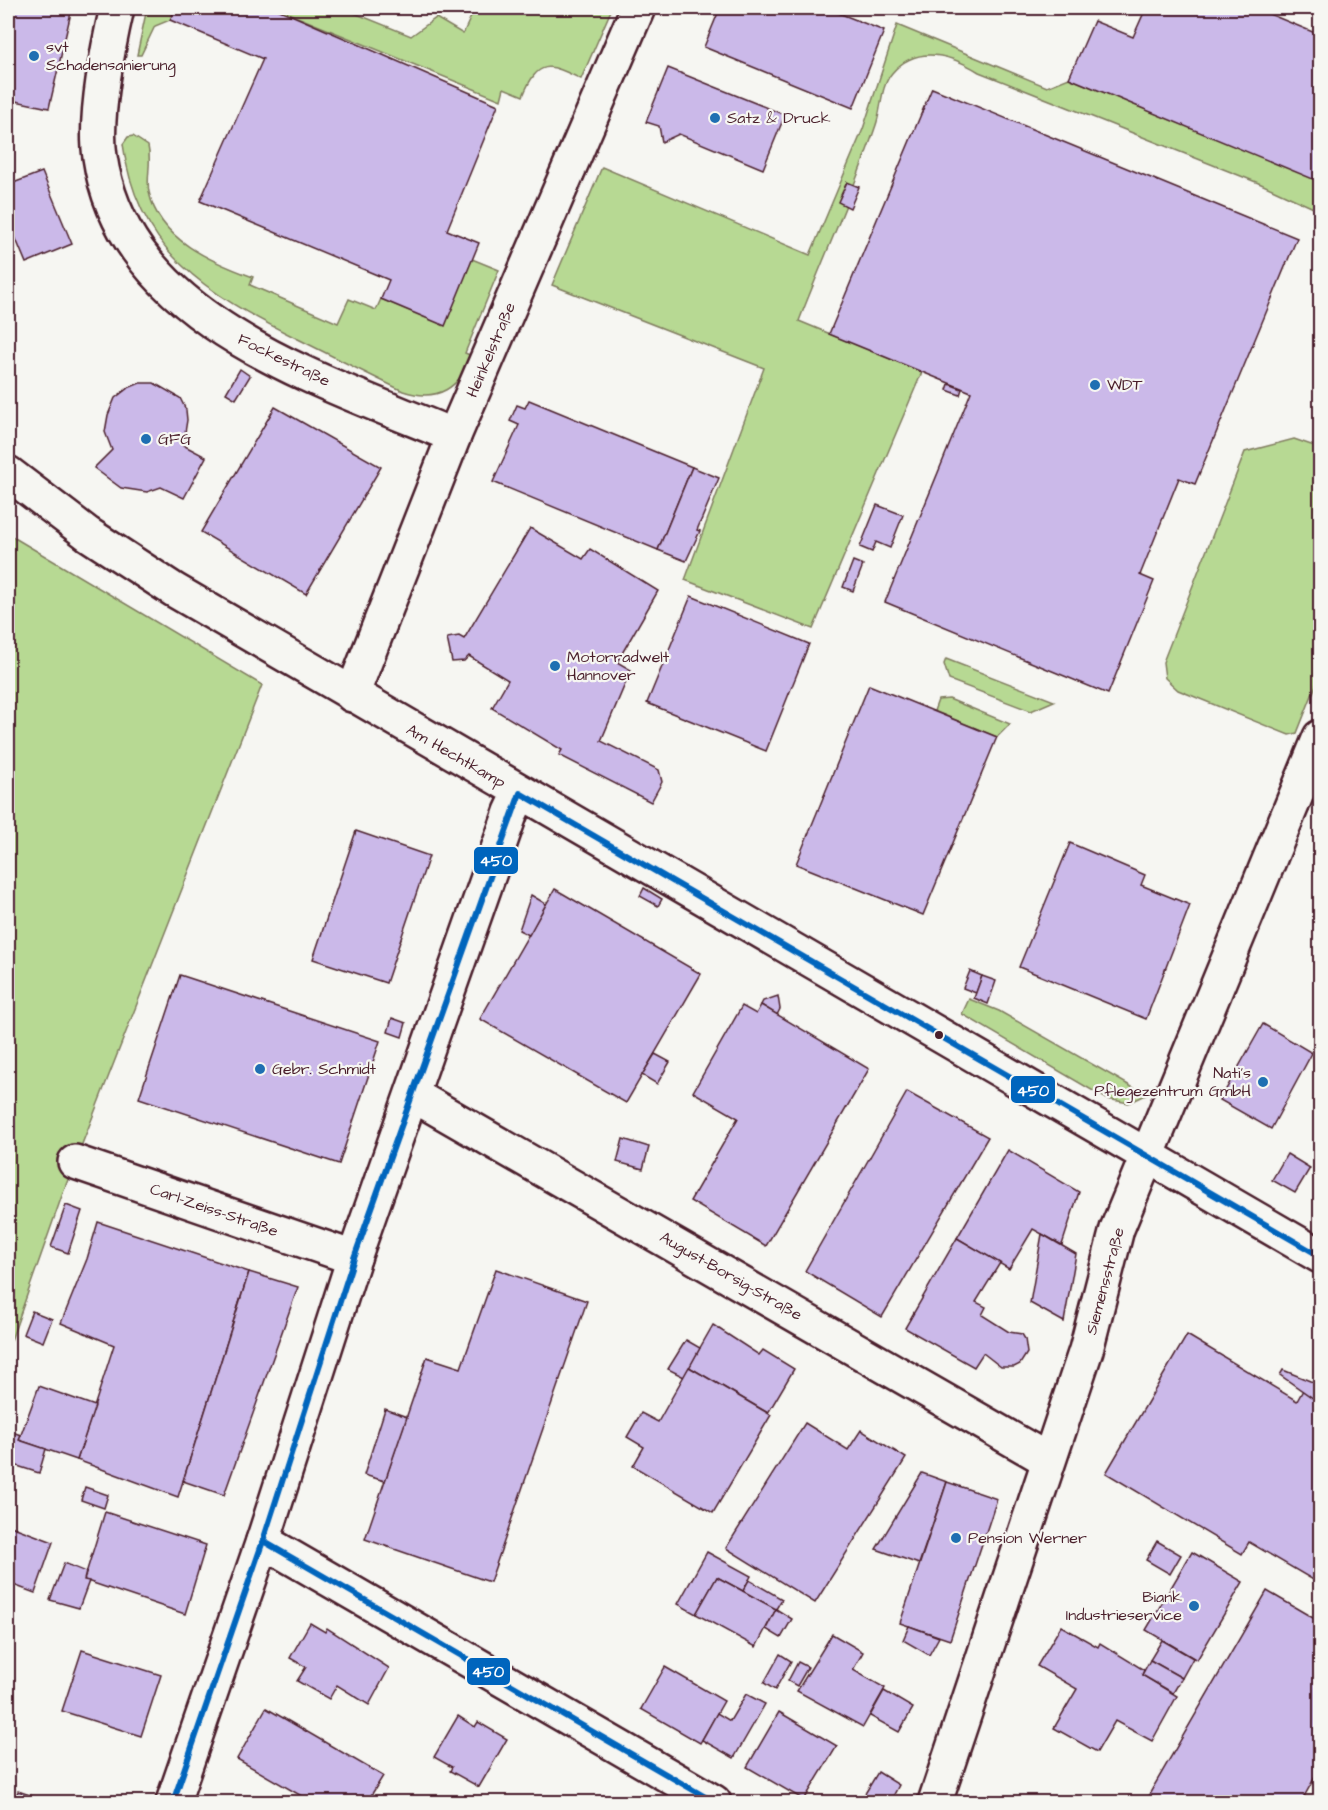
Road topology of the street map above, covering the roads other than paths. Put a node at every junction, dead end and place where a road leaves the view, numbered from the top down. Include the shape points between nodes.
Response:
1 (117, 8) edge
2 (638, 8) edge
3 (454, 436) junction
4 (8, 473) edge
5 (352, 695) junction
6 (1320, 737) edge
7 (520, 793) junction
8 (413, 1095) junction
9 (1150, 1155) junction
10 (75, 1162) dead end
11 (1320, 1256) edge
12 (354, 1258) junction
13 (1048, 1460) junction
14 (263, 1541) junction
15 (173, 1803) edge
16 (714, 1803) edge
17 (935, 1803) edge

1 - 3 street, Fockestraße via 104,78 99,155 119,222 139,255 196,309 264,353
2 - 3 street, Heinkelstraße
3 - 5 street, Heinkelstraße
4 - 5 street, Am Hechtkamp via 125,559
5 - 7 street, Am Hechtkamp
6 - 9 street, Siemensstraße
7 - 8 street
7 - 9 street, Am Hechtkamp
8 - 12 street
8 - 13 street, August-Borsig-Straße
9 - 11 street, Am Hechtkamp
9 - 13 street, Siemensstraße via 1118,1229 1086,1350
10 - 12 street, Carl-Zeiss-Straße
12 - 14 street
13 - 17 street, Siemensstraße
14 - 15 street
14 - 16 street

